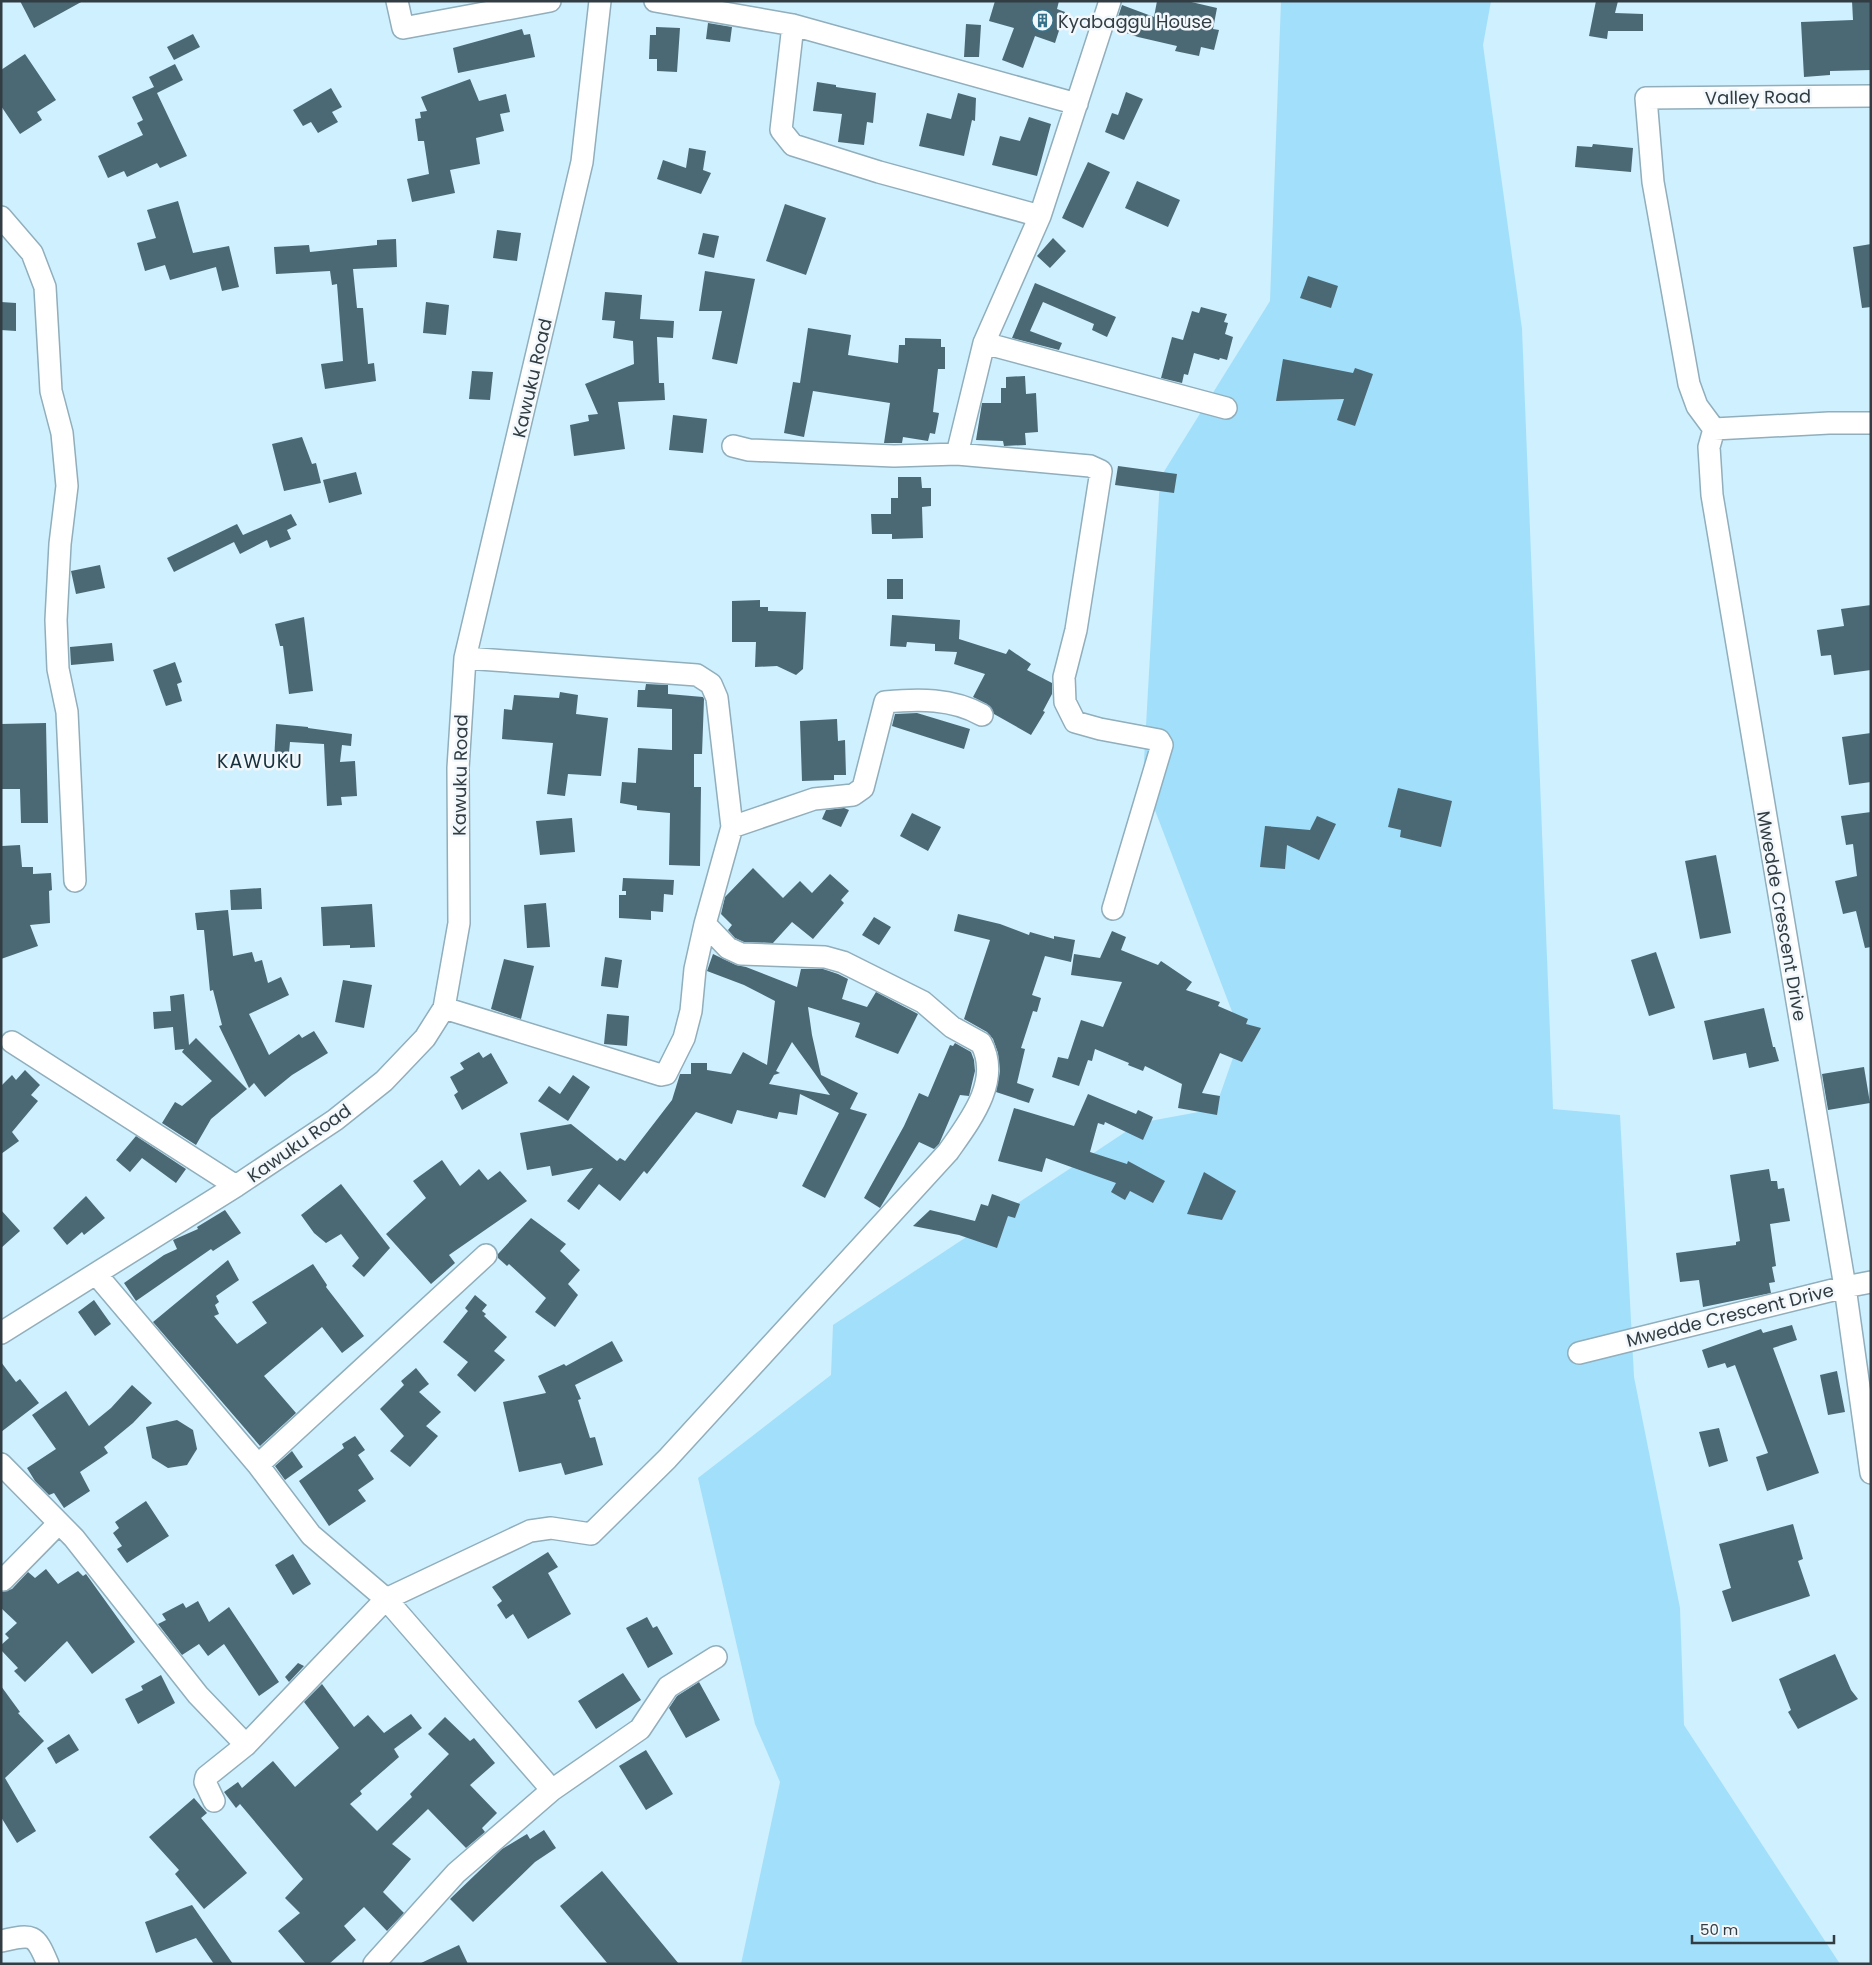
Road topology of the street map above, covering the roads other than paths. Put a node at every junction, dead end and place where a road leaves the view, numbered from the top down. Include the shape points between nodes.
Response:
1 (397, 1) edge
2 (550, 1) edge
3 (600, 1) edge
4 (655, 1) edge
5 (1110, 1) edge
6 (792, 25) junction
7 (1871, 96) edge
8 (1077, 104) junction
9 (1040, 216) junction
10 (1, 217) edge
11 (984, 343) junction
12 (1226, 408) dead end
13 (1871, 424) edge
14 (1714, 429) junction
15 (733, 446) dead end
16 (958, 454) junction
17 (465, 658) junction
18 (982, 715) dead end
19 (732, 827) junction
20 (75, 881) dead end
21 (1113, 909) dead end
22 (705, 924) junction
23 (444, 1008) junction
24 (12, 1042) dead end
25 (236, 1186) junction
26 (486, 1255) dead end
27 (96, 1274) junction
28 (1871, 1282) edge
29 (1845, 1287) junction
30 (1, 1332) edge
31 (1579, 1353) dead end
32 (1, 1464) edge
33 (258, 1465) junction
34 (1871, 1473) edge
35 (59, 1523) junction
36 (3, 1580) dead end
37 (386, 1599) junction
38 (716, 1657) dead end
39 (246, 1745) junction
40 (552, 1790) junction
41 (214, 1801) dead end
42 (1, 1941) edge
43 (48, 1964) edge
44 (374, 1964) edge

1 - 2 street via 403,28
3 - 17 street, Kawuku Road via 582,162
4 - 6 street
5 - 8 street
6 - 8 street
6 - 9 street via 781,130 793,144 879,172
7 - 14 street, Valley Road via 1646,98 1653,182 1689,384 1698,406
8 - 9 street
9 - 11 street
10 - 20 street via 32,253 45,286 50,391 62,434 67,486 56,620 58,669 67,712
11 - 12 street
11 - 16 street
13 - 14 street
14 - 29 street, Mwedde Crescent Drive via 1709,447 1712,496
15 - 16 street via 759,451 894,456
16 - 21 street via 1090,466 1101,471 1076,630 1064,677 1064,702 1075,722 1100,730 1159,740 1162,745
17 - 19 street via 697,675 706,680 717,698
17 - 23 street, Kawuku Road via 458,768 459,923
18 - 19 street via 966,705 917,699 885,702 862,788 853,795 814,800
19 - 22 street
22 - 23 street via 684,1038 663,1075
22 - 37 street via 728,948 742,954 825,957 842,962 923,1002 952,1027 981,1043 987,1065 982,1100 948,1152 667,1458 591,1534 551,1528 530,1530
23 - 25 street, Kawuku Road via 426,1038 384,1081 335,1120
24 - 25 street
25 - 27 street, Kawuku Road
26 - 33 street
27 - 30 street, Kawuku Road
27 - 33 street
28 - 29 street
29 - 31 street, Mwedde Crescent Drive
29 - 34 street
32 - 35 street
33 - 37 street via 311,1535
35 - 36 street
35 - 39 street via 198,1695
37 - 39 street
37 - 40 street
38 - 40 street via 668,1687 640,1729
39 - 41 street via 206,1777
40 - 44 street via 456,1873
42 - 43 street via 33,1937

